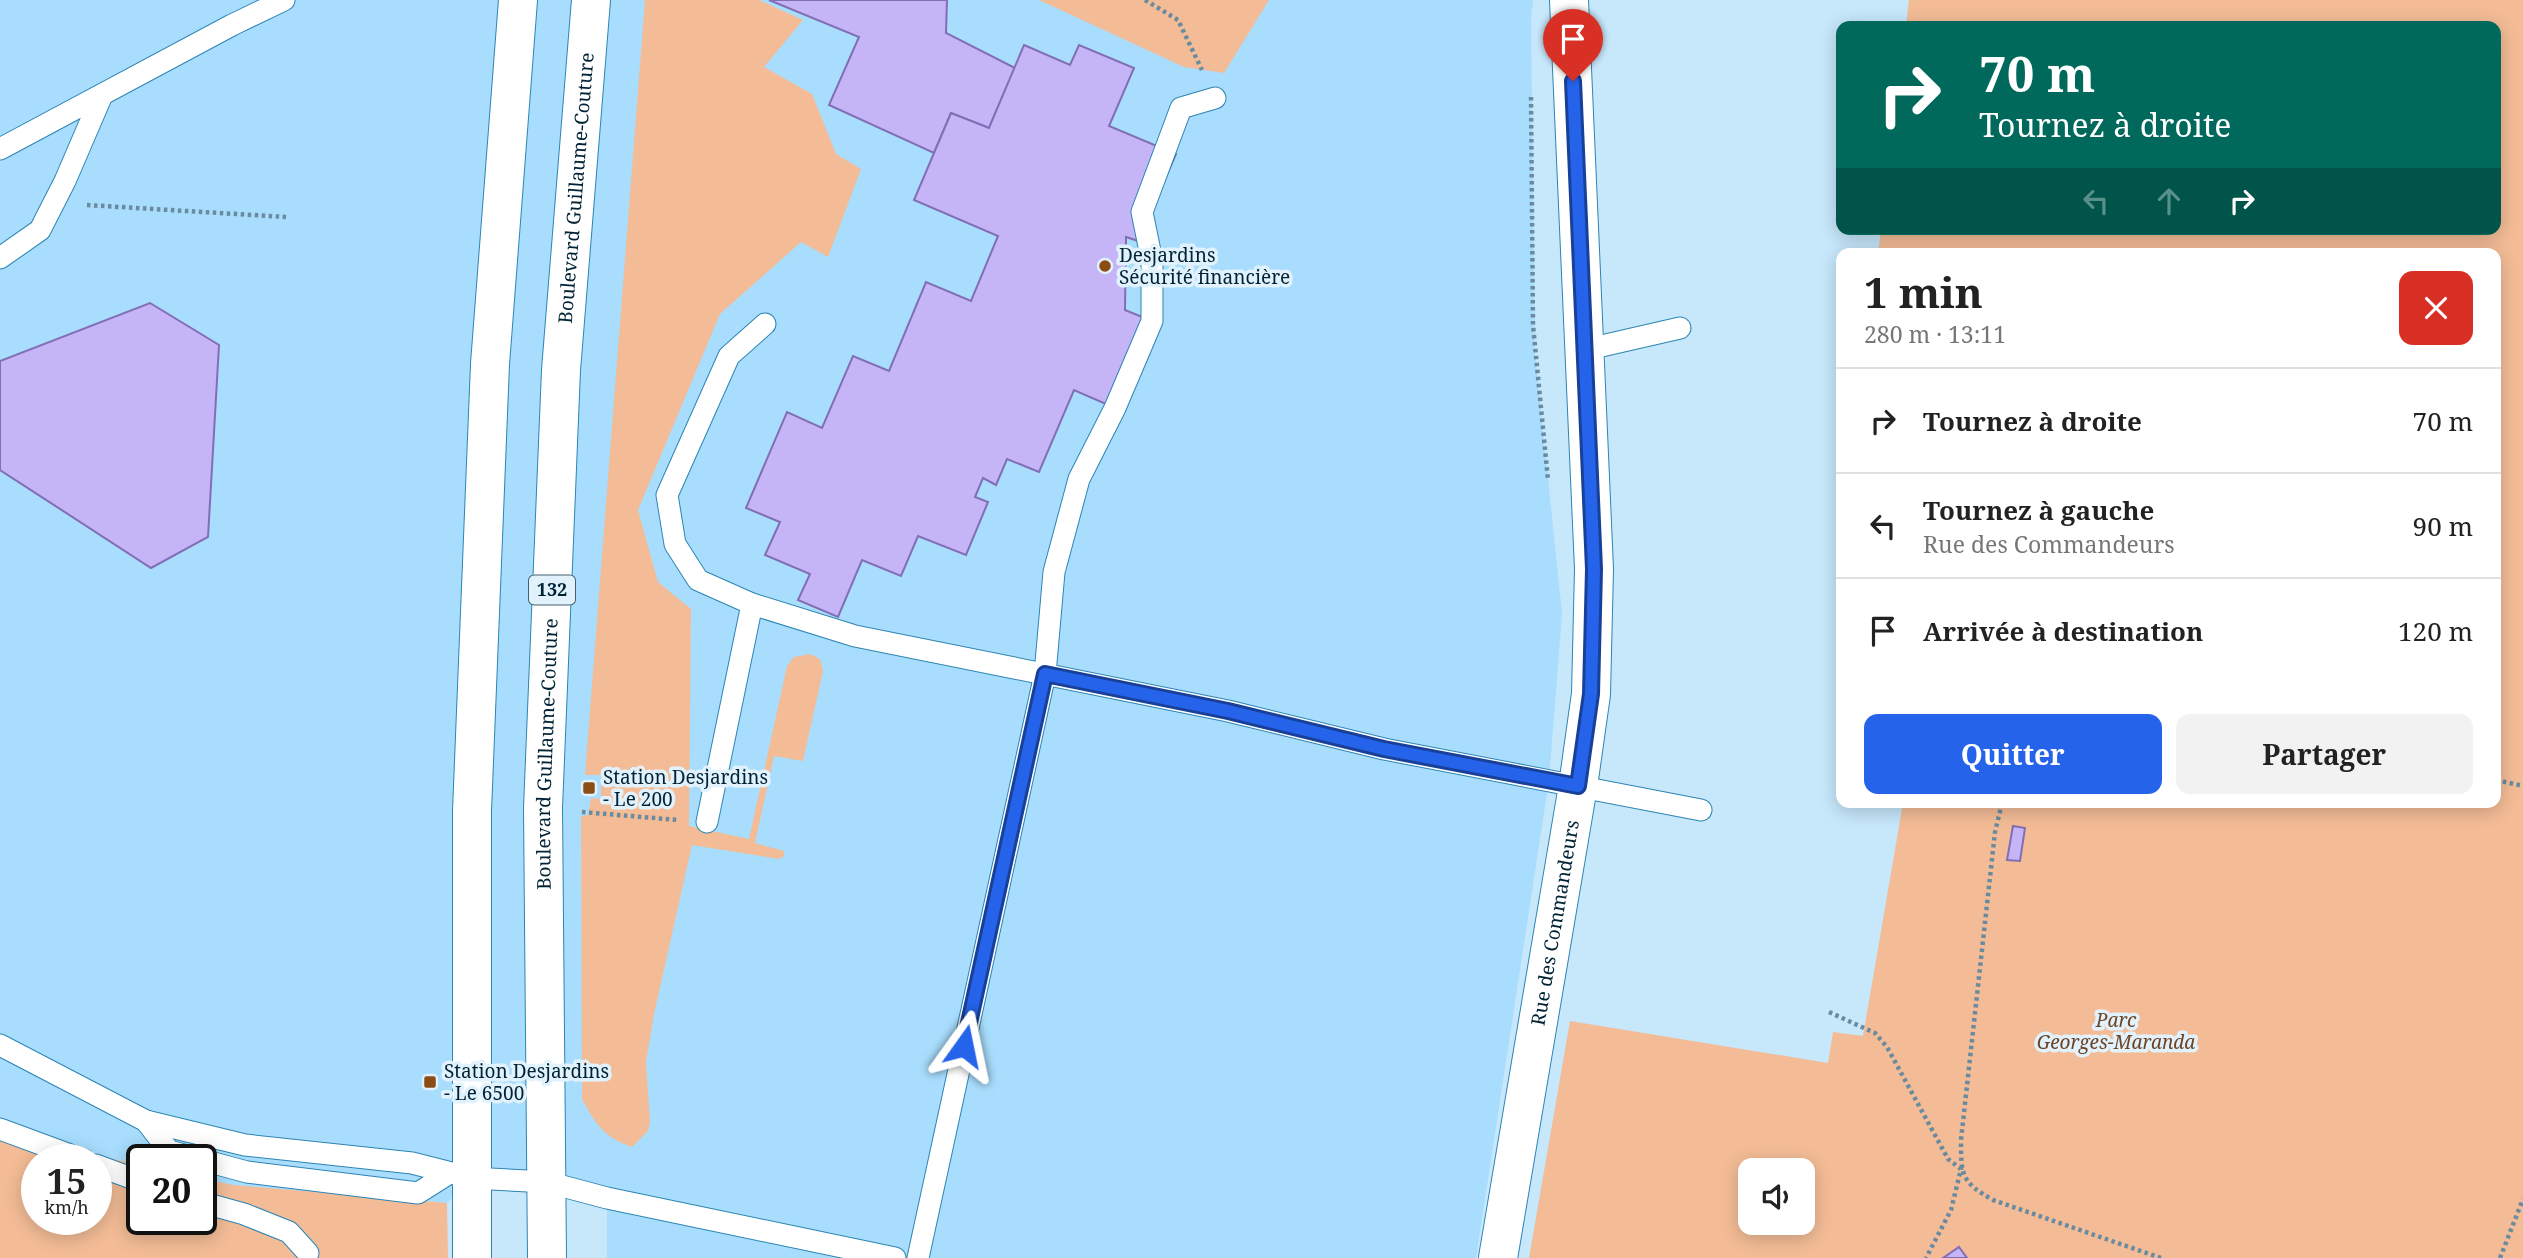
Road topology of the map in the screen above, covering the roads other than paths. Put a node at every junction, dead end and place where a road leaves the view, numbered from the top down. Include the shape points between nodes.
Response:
1 (284, 0) edge
2 (518, 0) edge
3 (591, 0) edge
4 (1569, 0) edge
5 (102, 95) junction
6 (1215, 99) road end
7 (0, 149) edge
8 (0, 258) edge
9 (765, 324) dead end
10 (1680, 328) dead end
11 (1584, 350) junction
12 (752, 604) junction
13 (1045, 674) junction
14 (1578, 786) junction
15 (1702, 810) dead end
16 (707, 822) road end
17 (0, 1045) edge
18 (146, 1121) junction
19 (0, 1129) edge
20 (41, 1144) edge
21 (460, 1176) junction
22 (547, 1182) junction
23 (217, 1206) edge
24 (308, 1254) dead end
25 (472, 1258) edge
26 (547, 1258) edge
27 (895, 1258) edge
28 (918, 1258) edge
29 (1497, 1258) edge

1 - 5 lane
2 - 21 main road via 490,364
3 - 22 main road, Boulevard Guillaume-Couture / 132 via 561,370 542,808
4 - 11 main road, Rue des Commandeurs
5 - 7 lane
5 - 8 lane via 40,230
6 - 13 lane via 1181,108 1142,212 1152,261 1152,321 1079,479 1054,572
9 - 12 lane via 730,356 667,495 675,544 698,580
10 - 11 lane
11 - 14 main road, Rue des Commandeurs via 1594,569 1591,694
12 - 13 lane via 855,636
12 - 16 lane
13 - 14 lane via 1384,749
13 - 28 lane
14 - 15 lane
14 - 29 main road, Rue des Commandeurs
17 - 18 lane
18 - 21 lane via 245,1145 387,1159
18 - 21 lane via 169,1151 247,1172 418,1192
19 - 20 lane
21 - 22 lane
21 - 25 main road
22 - 26 main road, Boulevard Guillaume-Couture / 132
22 - 27 lane
23 - 24 lane via 289,1232

